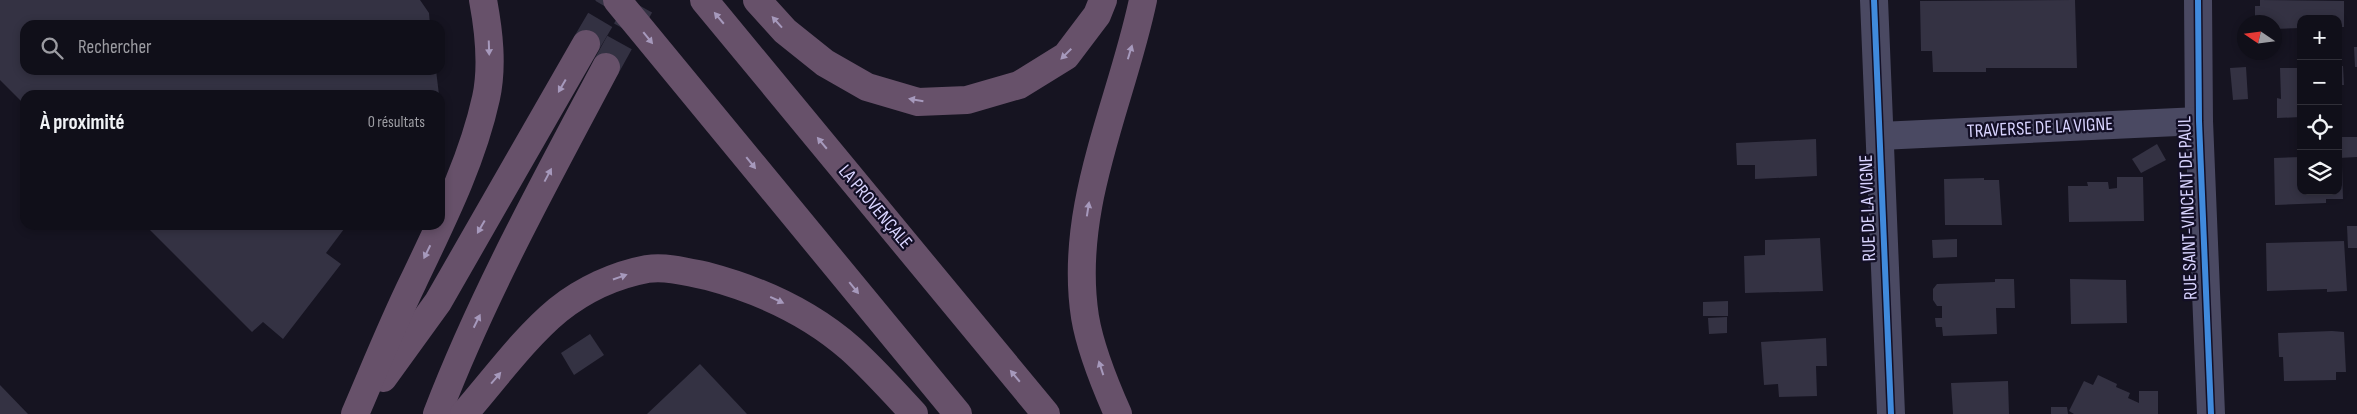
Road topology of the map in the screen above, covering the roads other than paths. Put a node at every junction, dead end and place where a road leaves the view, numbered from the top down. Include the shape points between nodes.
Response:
1 (483, 0) edge
2 (617, 0) edge
3 (704, 0) edge
4 (757, 0) edge
5 (1103, 0) edge
6 (1143, 0) edge
7 (1874, 0) edge
8 (2198, 0) edge
9 (586, 44) tunnel mouth
10 (606, 67) tunnel mouth
11 (2199, 121) junction
12 (1880, 136) junction
13 (445, 214) edge
14 (438, 230) edge
15 (356, 414) edge
16 (437, 414) edge
17 (464, 414) edge
18 (914, 414) edge
19 (958, 414) edge
20 (1046, 414) edge
21 (1118, 414) edge
22 (1891, 414) edge
23 (2212, 414) edge

1 -> 13 highway via 488,29 486,98
2 -> 19 highway
20 -> 3 highway, LA PROVENÇALE
5 -> 4 highway via 1097,15 1066,56 1019,85 967,100 918,102 867,87 825,63 785,31
21 -> 6 highway via 1086,319 1082,248 1099,154
7 - 12 street, RUE DE LA VIGNE
8 - 11 street, RUE SAINT-VINCENT DE PAUL
9 -> 15 highway via 438,302
16 -> 10 highway via 458,360 532,206
11 - 12 street, TRAVERSE DE LA VIGNE
11 - 23 street, RUE SAINT-VINCENT DE PAUL
12 - 22 street, RUE DE LA VIGNE
14 -> 15 highway
17 -> 18 highway via 558,310 588,290 620,276 648,269 670,269 714,278 754,290 787,305 823,327 850,349

